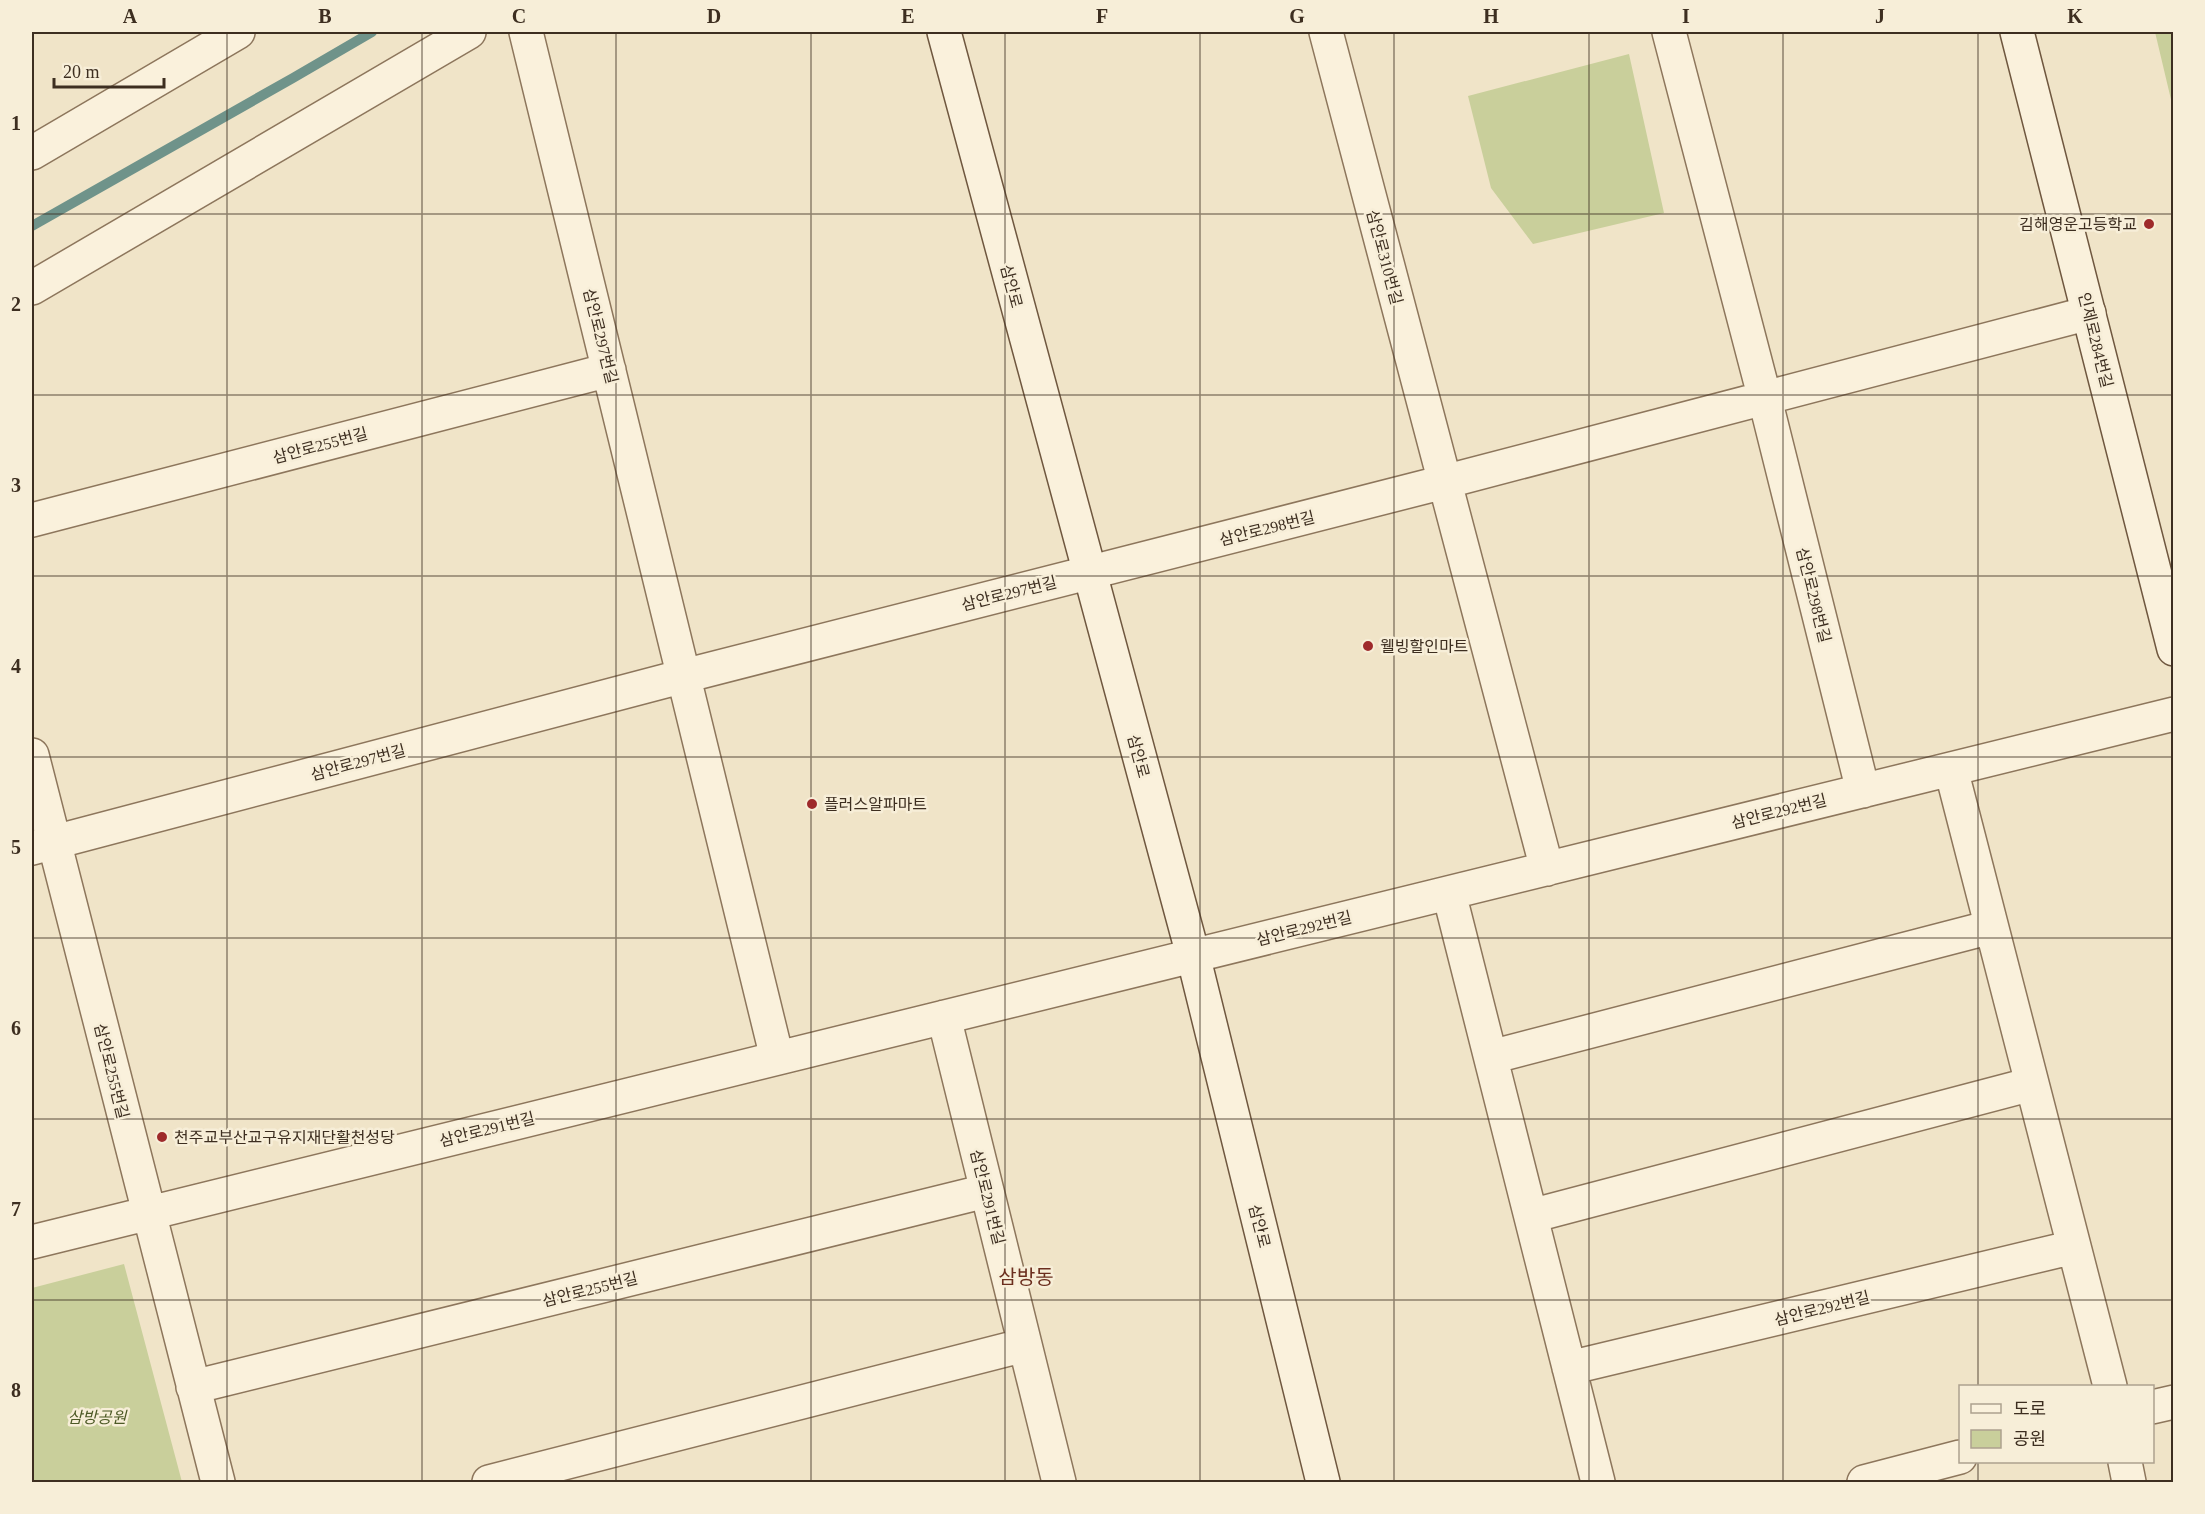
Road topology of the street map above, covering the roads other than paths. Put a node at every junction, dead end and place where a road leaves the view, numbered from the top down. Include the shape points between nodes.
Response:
1 (238, 32) edge
2 (469, 32) edge
3 (526, 32) edge
4 (944, 32) edge
5 (1326, 32) edge
6 (1670, 32) edge
7 (2017, 32) edge
8 (32, 153) edge
9 (32, 288) edge
10 (2089, 313) junction
11 (609, 370) junction
12 (1765, 399) junction
13 (1444, 482) junction
14 (32, 520) edge
15 (1089, 573) junction
16 (2174, 649) edge
17 (684, 676) junction
18 (2174, 714) edge
19 (32, 755) edge
20 (1951, 769) junction
21 (1863, 791) junction
22 (43, 846) edge
23 (1546, 869) junction
24 (1449, 892) junction
25 (1991, 927) junction
26 (1193, 955) junction
27 (944, 1017) junction
28 (1491, 1057) junction
29 (777, 1058) junction
30 (2032, 1084) junction
31 (986, 1191) junction
32 (148, 1212) junction
33 (1531, 1216) junction
34 (32, 1242) edge
35 (2074, 1247) junction
36 (1025, 1345) junction
37 (1569, 1368) junction
38 (2110, 1385) edge
39 (193, 1387) junction
40 (2174, 1402) edge
41 (2154, 1407) edge
42 (1959, 1457) edge
43 (2125, 1463) edge
44 (1908, 1477) edge
45 (218, 1482) edge
46 (489, 1482) edge
47 (1059, 1482) edge
48 (1323, 1482) edge
49 (1598, 1482) edge
50 (1864, 1482) edge
51 (2129, 1482) edge

1 - 8 street
2 - 9 street
3 - 11 street, 삼안로297번길
4 - 15 street, 삼안로
5 - 13 street, 삼안로310번길
6 - 12 street
7 - 10 street, 인제로284번길
10 - 12 street, 삼안로298번길
10 - 16 street, 인제로284번길
11 - 14 street, 삼안로255번길
11 - 17 street, 삼안로297번길
12 - 13 street, 삼안로298번길
12 - 21 street, 삼안로298번길
13 - 15 street, 삼안로298번길
13 - 23 street
15 - 17 street, 삼안로297번길
15 - 26 street, 삼안로
17 - 22 street, 삼안로297번길
17 - 29 street
18 - 20 street, 삼안로292번길
19 - 22 street, 삼안로255번길
20 - 21 street, 삼안로292번길
20 - 25 street
21 - 23 street, 삼안로292번길
22 - 32 street, 삼안로255번길
23 - 24 street, 삼안로292번길
24 - 26 street, 삼안로292번길
24 - 28 street
25 - 28 street
25 - 30 street
26 - 27 street, 삼안로291번길
26 - 48 street, 삼안로
27 - 29 street, 삼안로291번길
27 - 31 street, 삼안로291번길
28 - 33 street
29 - 32 street, 삼안로291번길
30 - 33 street
30 - 35 street
31 - 36 street, 삼안로291번길
31 - 39 street, 삼안로255번길
32 - 34 street, 삼안로291번길
32 - 39 street, 삼안로255번길
33 - 37 street
35 - 37 street, 삼안로292번길
35 - 38 street
36 - 46 street
36 - 47 street, 삼안로291번길
37 - 49 street
39 - 45 street, 삼안로255번길
40 - 41 street
42 - 44 street
43 - 51 street
44 - 50 street

